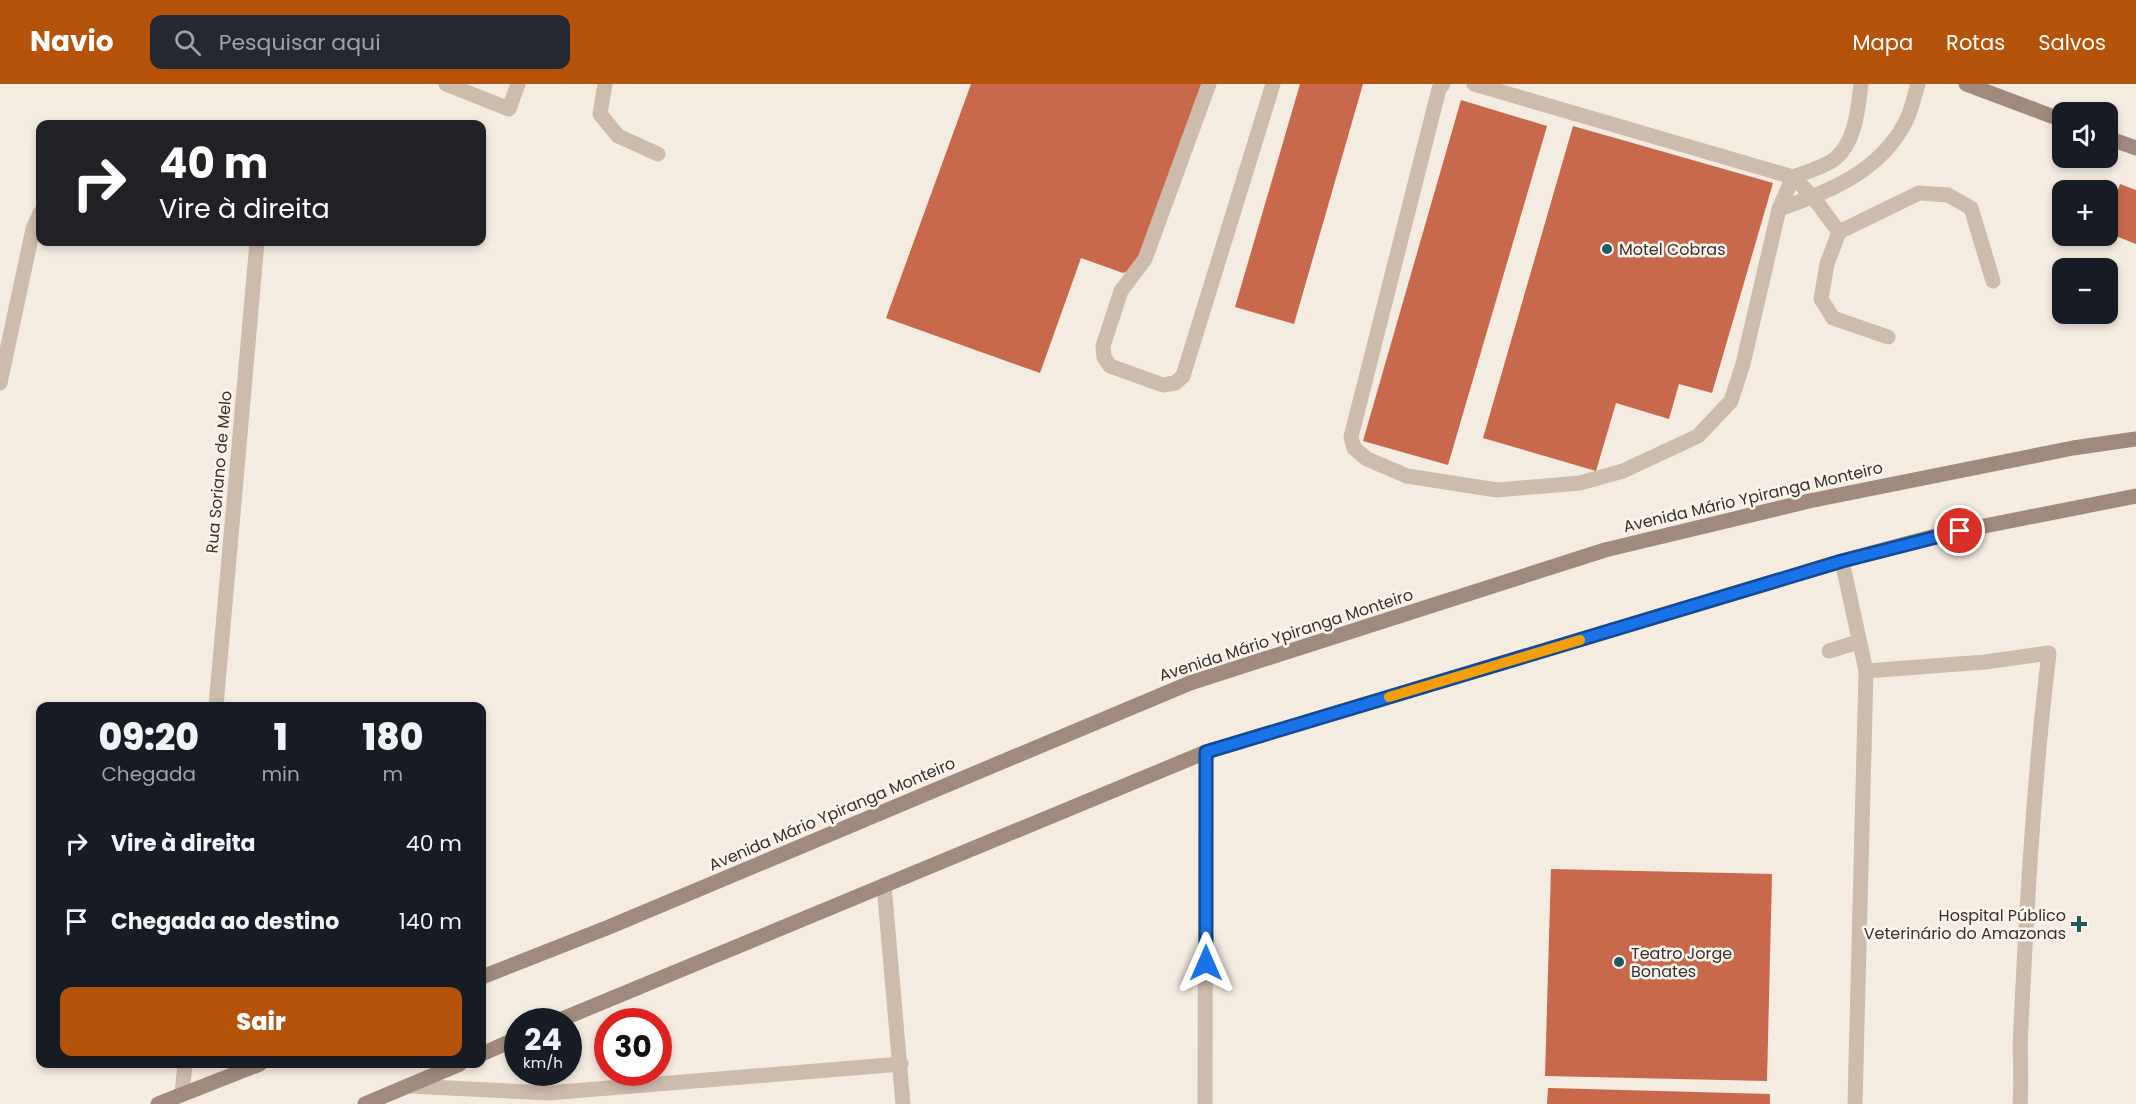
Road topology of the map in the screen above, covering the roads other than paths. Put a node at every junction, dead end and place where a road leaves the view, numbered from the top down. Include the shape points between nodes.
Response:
1 (446, 84) edge
2 (518, 84) edge
3 (606, 84) edge
4 (1209, 84) edge
5 (1274, 84) edge
6 (1443, 84) edge
7 (1474, 84) edge
8 (1861, 84) edge
9 (1918, 84) edge
10 (1966, 84) edge
11 (2052, 116) edge
12 (2118, 142) edge
13 (2136, 148) edge
14 (658, 154) dead end
15 (1793, 177) junction
16 (1813, 197) junction
17 (1779, 209) junction
18 (36, 222) edge
19 (1839, 232) junction
20 (257, 246) edge
21 (1994, 280) dead end
22 (1888, 337) dead end
23 (0, 383) edge
24 (2136, 439) edge
25 (2136, 496) edge
26 (1842, 561) junction
27 (1858, 642) junction
28 (1829, 651) dead end
29 (1866, 671) junction
30 (216, 702) edge
31 (1206, 752) junction
32 (884, 885) junction
33 (486, 975) edge
34 (582, 1011) edge
35 (504, 1044) edge
36 (486, 1052) edge
37 (901, 1064) junction
38 (185, 1068) edge
39 (250, 1068) edge
40 (451, 1068) edge
41 (409, 1086) junction
42 (182, 1094) junction
43 (159, 1104) edge
44 (364, 1104) edge
45 (903, 1104) edge
46 (1205, 1104) edge
47 (1855, 1104) edge
48 (2020, 1104) edge

1 - 2 street via 509,109
3 - 14 street via 600,114 618,136
4 - 5 street via 1145,259 1121,291 1103,346 1110,366 1163,385 1175,383 1183,376
6 - 17 street via 1352,437 1354,448 1367,459 1407,476 1497,490 1580,483 1623,471 1698,436 1731,401
7 - 15 street
8 - 15 street via 1858,113 1849,140 1835,158
9 - 16 street via 1906,122 1886,153 1871,166
10 - 11 main road
12 - 13 main road
15 - 16 street
15 - 17 street
16 - 17 street
16 - 19 street
18 - 23 street
19 - 21 street via 1919,193 1948,195 1971,208
19 - 22 street via 1827,264 1821,299 1833,318
20 - 30 street, Rua Soriano de Melo
24 - 33 main road, Avenida Mário Ypiranga Monteiro via 1809,501 1605,550 1190,683
25 - 26 main road via 1939,536
26 - 27 street
26 - 31 main road
27 - 28 street
27 - 29 street
29 - 47 street
29 - 48 street via 2049,653 2029,859
31 - 32 main road
31 - 46 street
32 - 34 main road
32 - 37 street
35 - 36 main road
37 - 41 street via 548,1093
37 - 45 street
38 - 42 street
39 - 42 main road
40 - 41 main road
41 - 44 main road
42 - 43 main road

